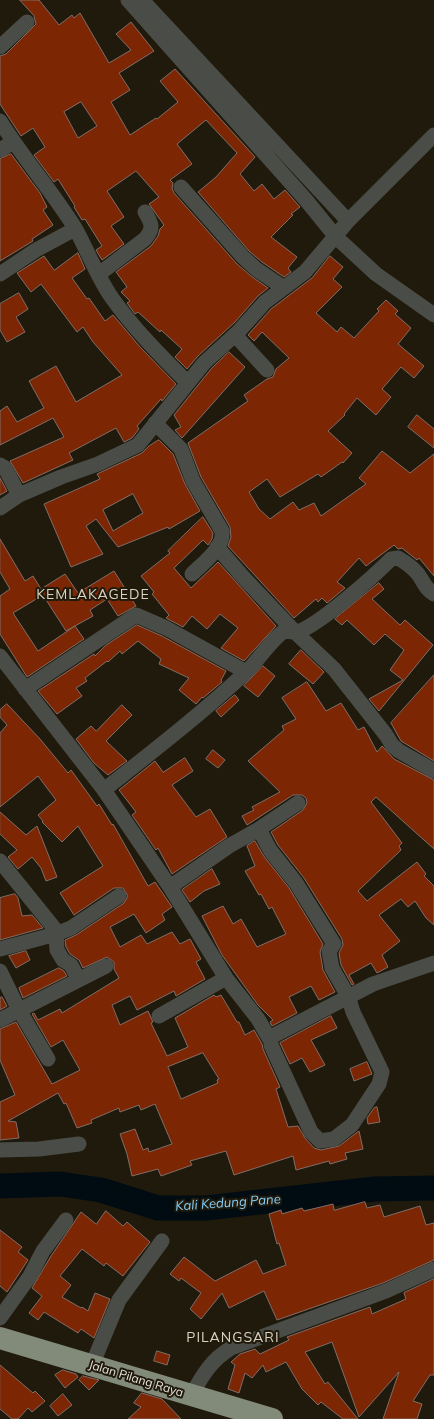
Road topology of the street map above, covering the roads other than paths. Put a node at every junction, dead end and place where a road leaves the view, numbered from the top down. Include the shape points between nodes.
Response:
1 (128, 0) edge
2 (142, 0) edge
3 (27, 22) dead end
4 (0, 47) edge
5 (185, 56) junction
6 (0, 121) edge
7 (434, 134) edge
8 (13, 142) junction
9 (0, 150) edge
10 (181, 187) dead end
11 (145, 212) dead end
12 (75, 229) junction
13 (342, 229) junction
14 (0, 274) edge
15 (99, 274) junction
16 (284, 288) junction
17 (434, 315) edge
18 (235, 334) junction
19 (267, 370) dead end
20 (187, 382) junction
21 (155, 423) junction
22 (0, 465) edge
23 (19, 495) junction
24 (0, 508) edge
25 (217, 547) junction
26 (192, 574) dead end
27 (434, 594) edge
28 (295, 632) junction
29 (0, 656) edge
30 (246, 672) junction
31 (25, 689) junction
32 (434, 770) edge
33 (104, 790) junction
34 (298, 803) dead end
35 (259, 829) junction
36 (0, 861) edge
37 (170, 887) junction
38 (119, 896) dead end
39 (56, 934) junction
40 (0, 949) edge
41 (434, 963) edge
42 (106, 966) dead end
43 (0, 971) edge
44 (226, 978) junction
45 (79, 980) junction
46 (348, 996) junction
47 (19, 1010) junction
48 (159, 1016) dead end
49 (0, 1020) edge
50 (271, 1045) dead end
51 (48, 1059) dead end
52 (79, 1144) dead end
53 (0, 1150) edge
54 (66, 1220) dead end
55 (162, 1241) dead end
56 (434, 1269) edge
57 (0, 1318) edge
58 (0, 1338) edge
59 (92, 1366) junction
60 (191, 1396) junction
61 (243, 1415) edge
62 (272, 1419) edge

1 - 5 street
2 - 5 street
3 - 4 street
5 - 13 street
5 - 13 street via 306,200
6 - 8 street
7 - 13 street
8 - 9 street
8 - 12 street via 49,189
10 - 16 street via 243,257
11 - 15 street via 152,224 151,232
12 - 14 street via 36,250
12 - 15 street
13 - 16 street via 305,272
13 - 17 street via 376,274
15 - 20 street via 112,298 152,347
16 - 18 street via 265,302
18 - 19 street
18 - 20 street
20 - 21 street
21 - 23 street via 138,445 120,455
21 - 25 street via 181,449 192,481 222,531 223,537
22 - 23 street via 5,468
23 - 24 street
25 - 26 street
25 - 28 street
27 - 28 street via 417,573 398,558 394,558 328,614
28 - 30 street via 284,631 276,637
28 - 32 street via 334,669 392,745 414,761
29 - 31 street
30 - 31 street via 166,628 136,615
30 - 33 street via 191,722
31 - 33 street
33 - 37 street
34 - 35 street
35 - 37 street via 229,846
35 - 46 street via 270,850 296,884 334,944 329,951 332,968
36 - 39 street via 54,928
37 - 44 street
38 - 39 street via 84,921
39 - 40 street
39 - 45 street via 57,950 63,960 71,965
41 - 46 street via 373,984
42 - 45 street
43 - 47 street
44 - 46 street via 258,1019 269,1038
44 - 48 street
45 - 47 street
46 - 50 street via 382,1072 379,1084 358,1118 334,1139 320,1141 311,1132
47 - 49 street
47 - 51 street
52 - 53 street
54 - 57 street
55 - 59 street via 119,1300
56 - 60 street via 386,1291 231,1348 218,1356 208,1367
58 - 59 highway, Jalan Pilang Raya
59 - 60 highway, Jalan Pilang Raya
60 - 61 highway, Jalan Pilang Raya
61 - 62 highway, Jalan Pilang Raya

